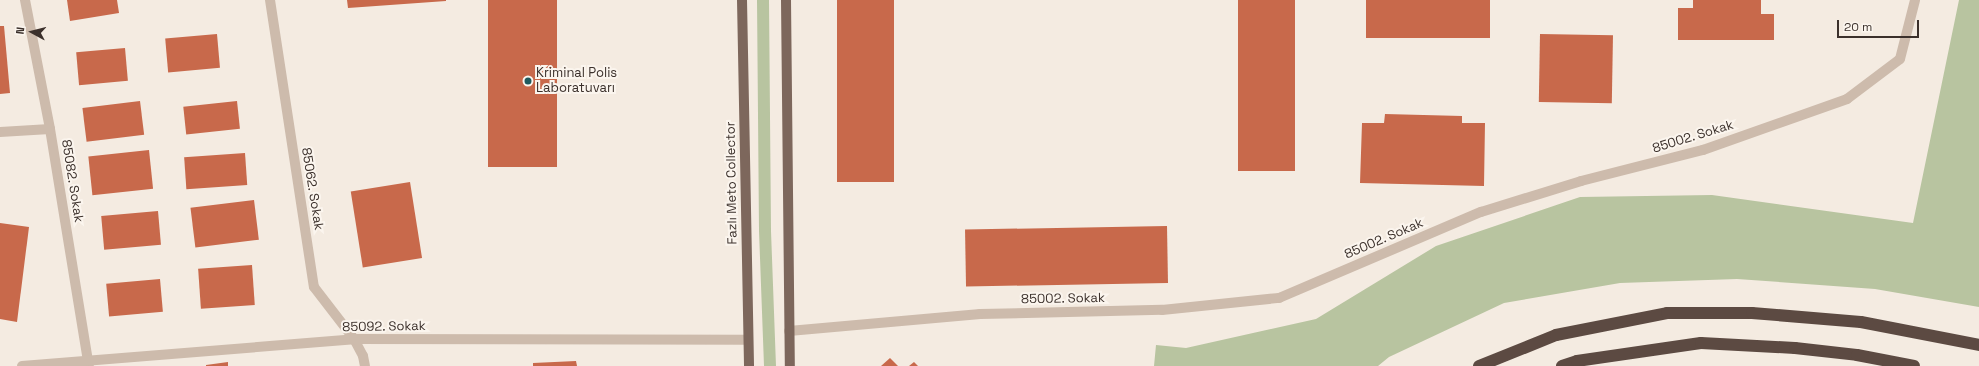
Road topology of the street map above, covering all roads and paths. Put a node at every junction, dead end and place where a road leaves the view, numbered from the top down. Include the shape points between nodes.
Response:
1 (25, 0) edge
2 (270, 0) edge
3 (742, 0) edge
4 (786, 0) edge
5 (1915, 0) edge
6 (50, 129) junction
7 (0, 132) edge
8 (790, 331) junction
9 (354, 339) junction
10 (748, 340) junction
11 (1979, 345) edge
12 (89, 363) edge
13 (22, 366) edge
14 (365, 366) edge
15 (749, 366) edge
16 (790, 366) edge
17 (1479, 366) edge
18 (1562, 366) edge
19 (1914, 366) edge

1 - 6 street, 85082. Sokak
2 - 9 street, 85062. Sokak via 314,287
3 - 10 main road, Fazlı Meto Collector
4 - 8 main road
5 - 8 street, 85002. Sokak via 1900,59 1847,99 1703,150 1581,181 1482,212 1279,298 1162,310 980,314
6 - 7 street
6 - 12 street, 85082. Sokak
8 - 16 main road
9 - 10 street, 85092. Sokak
9 - 12 street, 85092. Sokak
9 - 14 street, 85062. Sokak
10 - 15 main road, Fazlı Meto Collector
11 - 17 highway via 1861,322 1752,313 1667,313 1556,335
12 - 13 street, 85092. Sokak
18 - 19 highway via 1577,361 1700,343 1795,348 1857,355

